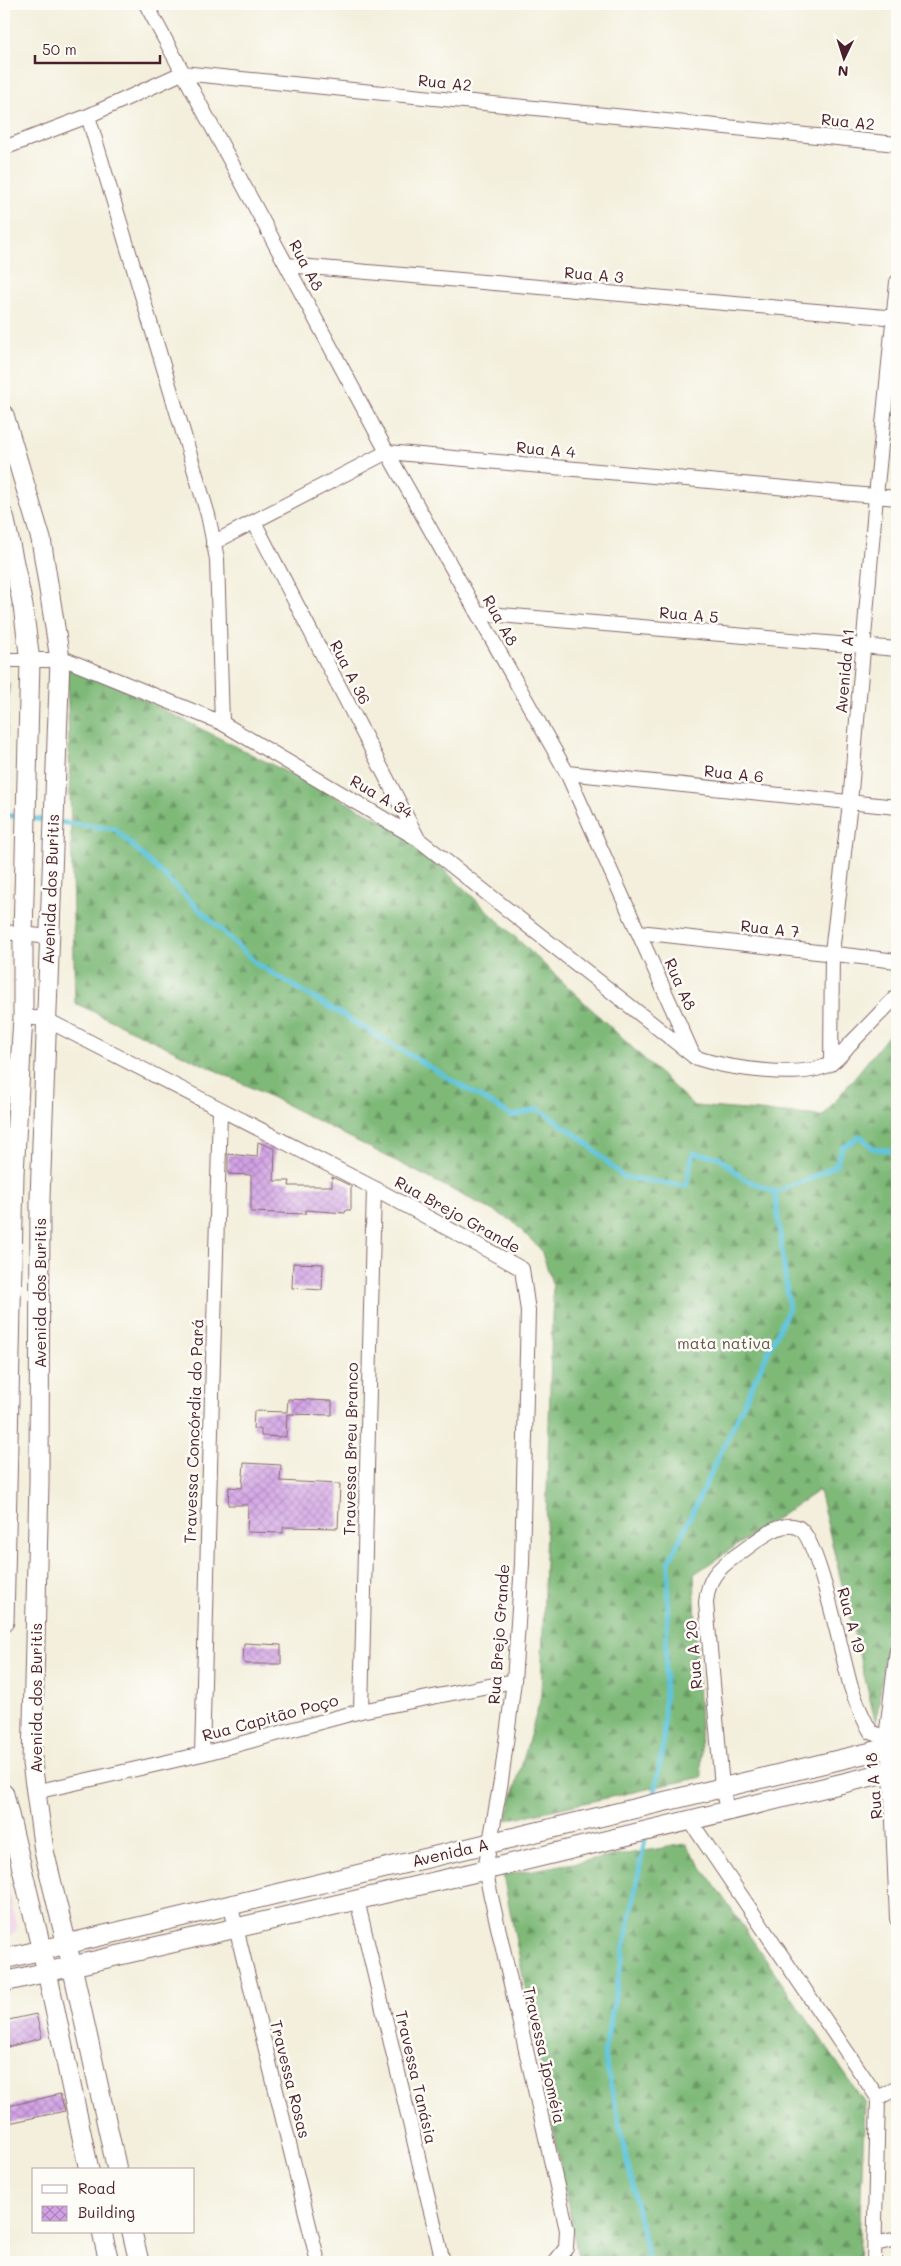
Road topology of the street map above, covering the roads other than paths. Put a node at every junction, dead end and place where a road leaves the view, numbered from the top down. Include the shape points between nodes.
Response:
1 (146, 4) edge
2 (182, 73) junction
3 (88, 116) junction
4 (897, 144) edge
5 (4, 148) edge
6 (287, 265) junction
7 (897, 282) edge
8 (896, 318) edge
9 (4, 415) edge
10 (387, 452) junction
11 (876, 496) junction
12 (897, 498) edge
13 (4, 516) edge
14 (254, 522) junction
15 (213, 542) junction
16 (478, 613) junction
17 (864, 646) junction
18 (897, 649) edge
19 (60, 659) junction
20 (4, 660) edge
21 (30, 660) junction
22 (222, 723) junction
23 (567, 773) junction
24 (850, 803) junction
25 (897, 807) edge
26 (418, 838) junction
27 (4, 932) edge
28 (639, 932) junction
29 (23, 935) junction
30 (49, 936) junction
31 (832, 952) junction
32 (897, 960) edge
33 (897, 996) edge
34 (23, 1017) junction
35 (45, 1019) junction
36 (694, 1057) junction
37 (831, 1064) junction
38 (220, 1110) junction
39 (374, 1188) junction
40 (5, 1484) edge
41 (776, 1530) joint
42 (4, 1622) edge
43 (897, 1650) edge
44 (514, 1680) junction
45 (361, 1711) junction
46 (890, 1744) edge
47 (202, 1754) junction
48 (894, 1771) edge
49 (722, 1787) junction
50 (35, 1792) junction
51 (4, 1794) edge
52 (728, 1810) junction
53 (689, 1819) junction
54 (490, 1842) junction
55 (485, 1870) junction
56 (357, 1900) junction
57 (230, 1903) junction
58 (897, 1919) edge
59 (236, 1926) junction
60 (67, 1944) junction
61 (40, 1950) junction
62 (4, 1958) edge
63 (72, 1966) junction
64 (47, 1972) junction
65 (4, 1982) edge
66 (897, 2088) edge
67 (878, 2098) junction
68 (89, 2168) edge
69 (117, 2168) edge
70 (102, 2234) edge
71 (132, 2234) edge
72 (897, 2239) edge
73 (875, 2244) junction
74 (109, 2262) edge
75 (139, 2262) edge
76 (318, 2262) edge
77 (443, 2262) edge
78 (555, 2262) edge
79 (874, 2262) edge

1 - 2 street, Rua A8
2 - 3 street
2 - 4 street, Rua A2
2 - 6 street, Rua A8
3 - 5 street
3 - 15 street via 208,515
6 - 8 street, Rua A 3
6 - 10 street, Rua A8
7 - 8 street, Avenida A1
8 - 11 street, Avenida A1
9 - 19 main road, Avenida dos Buritis via 40,539
10 - 11 street, Rua A 4
10 - 14 street
10 - 16 street, Rua A8
11 - 12 street, Rua A 4
11 - 17 street, Avenida A1
13 - 21 main road, Avenida dos Buritis via 23,606
14 - 15 street
14 - 26 street, Rua A 36
15 - 22 street via 217,559
16 - 17 street, Rua A 5
16 - 23 street, Rua A8
17 - 18 street, Rua A 5
17 - 24 street, Avenida A1
19 - 21 street, Rua A 34
19 - 22 street, Rua A 34
19 - 30 main road, Avenida dos Buritis
20 - 21 street, Rua A 34
21 - 29 main road, Avenida dos Buritis
22 - 26 street, Rua A 34
23 - 24 street, Rua A 6
23 - 28 street, Rua A8
24 - 25 street, Rua A 6
24 - 31 street, Avenida A1
26 - 36 street, Rua A 34
27 - 29 street
28 - 31 street, Rua A 7
28 - 36 street, Rua A8
29 - 30 street
29 - 34 main road, Avenida dos Buritis
30 - 35 main road, Avenida dos Buritis
31 - 32 street, Rua A 7
31 - 37 street, Avenida A1
33 - 37 street
34 - 35 street, Rua Brejo Grande
34 - 40 main road, Avenida dos Buritis via 14,1183
35 - 38 street, Rua Brejo Grande
35 - 50 main road, Avenida dos Buritis via 32,1763
36 - 37 street via 714,1064 790,1072
38 - 39 street, Rua Brejo Grande
38 - 47 street, Travessa Concórdia do Pará
39 - 44 street, Rua Brejo Grande via 522,1269 528,1311 522,1564
39 - 45 street, Travessa Breu Branco
40 - 42 main road, Avenida dos Buritis
41 - 46 street, Rua A 19 via 798,1527 808,1535 851,1688 871,1732
41 - 49 street, Rua A 20 via 720,1568 707,1590
43 - 46 street, Rua A 18
44 - 45 street, Rua Capitão Poço
44 - 54 street, Rua Brejo Grande
45 - 47 street, Rua Capitão Poço
46 - 48 street, Rua A 18
46 - 49 main road, Avenida A
47 - 50 street, Rua Capitão Poço
48 - 52 main road, Avenida A
48 - 58 street, Rua A 18
49 - 52 street, Rua A 20
49 - 54 main road, Avenida A
50 - 60 main road, Avenida dos Buritis via 44,1851
51 - 61 main road
52 - 53 main road, Avenida A
53 - 55 main road, Avenida A
53 - 67 street
54 - 55 street, Rua Brejo Grande
54 - 57 main road, Avenida A
55 - 56 main road, Avenida A
55 - 78 street, Travessa Ipoméia via 567,2230 566,2248
56 - 59 main road, Avenida A
56 - 77 street, Travessa Tanásia
57 - 59 street, Travessa Rosas
57 - 60 main road, Avenida A
59 - 63 main road, Avenida A
59 - 76 street, Travessa Rosas
60 - 61 main road, Avenida A
60 - 63 main road, Avenida dos Buritis
61 - 62 main road, Avenida A
61 - 64 main road
63 - 64 main road, Avenida A
63 - 69 main road, Avenida dos Buritis
64 - 65 main road, Avenida A
64 - 68 main road
66 - 67 street
67 - 73 street
70 - 74 main road
71 - 75 main road
72 - 73 street
73 - 79 street

